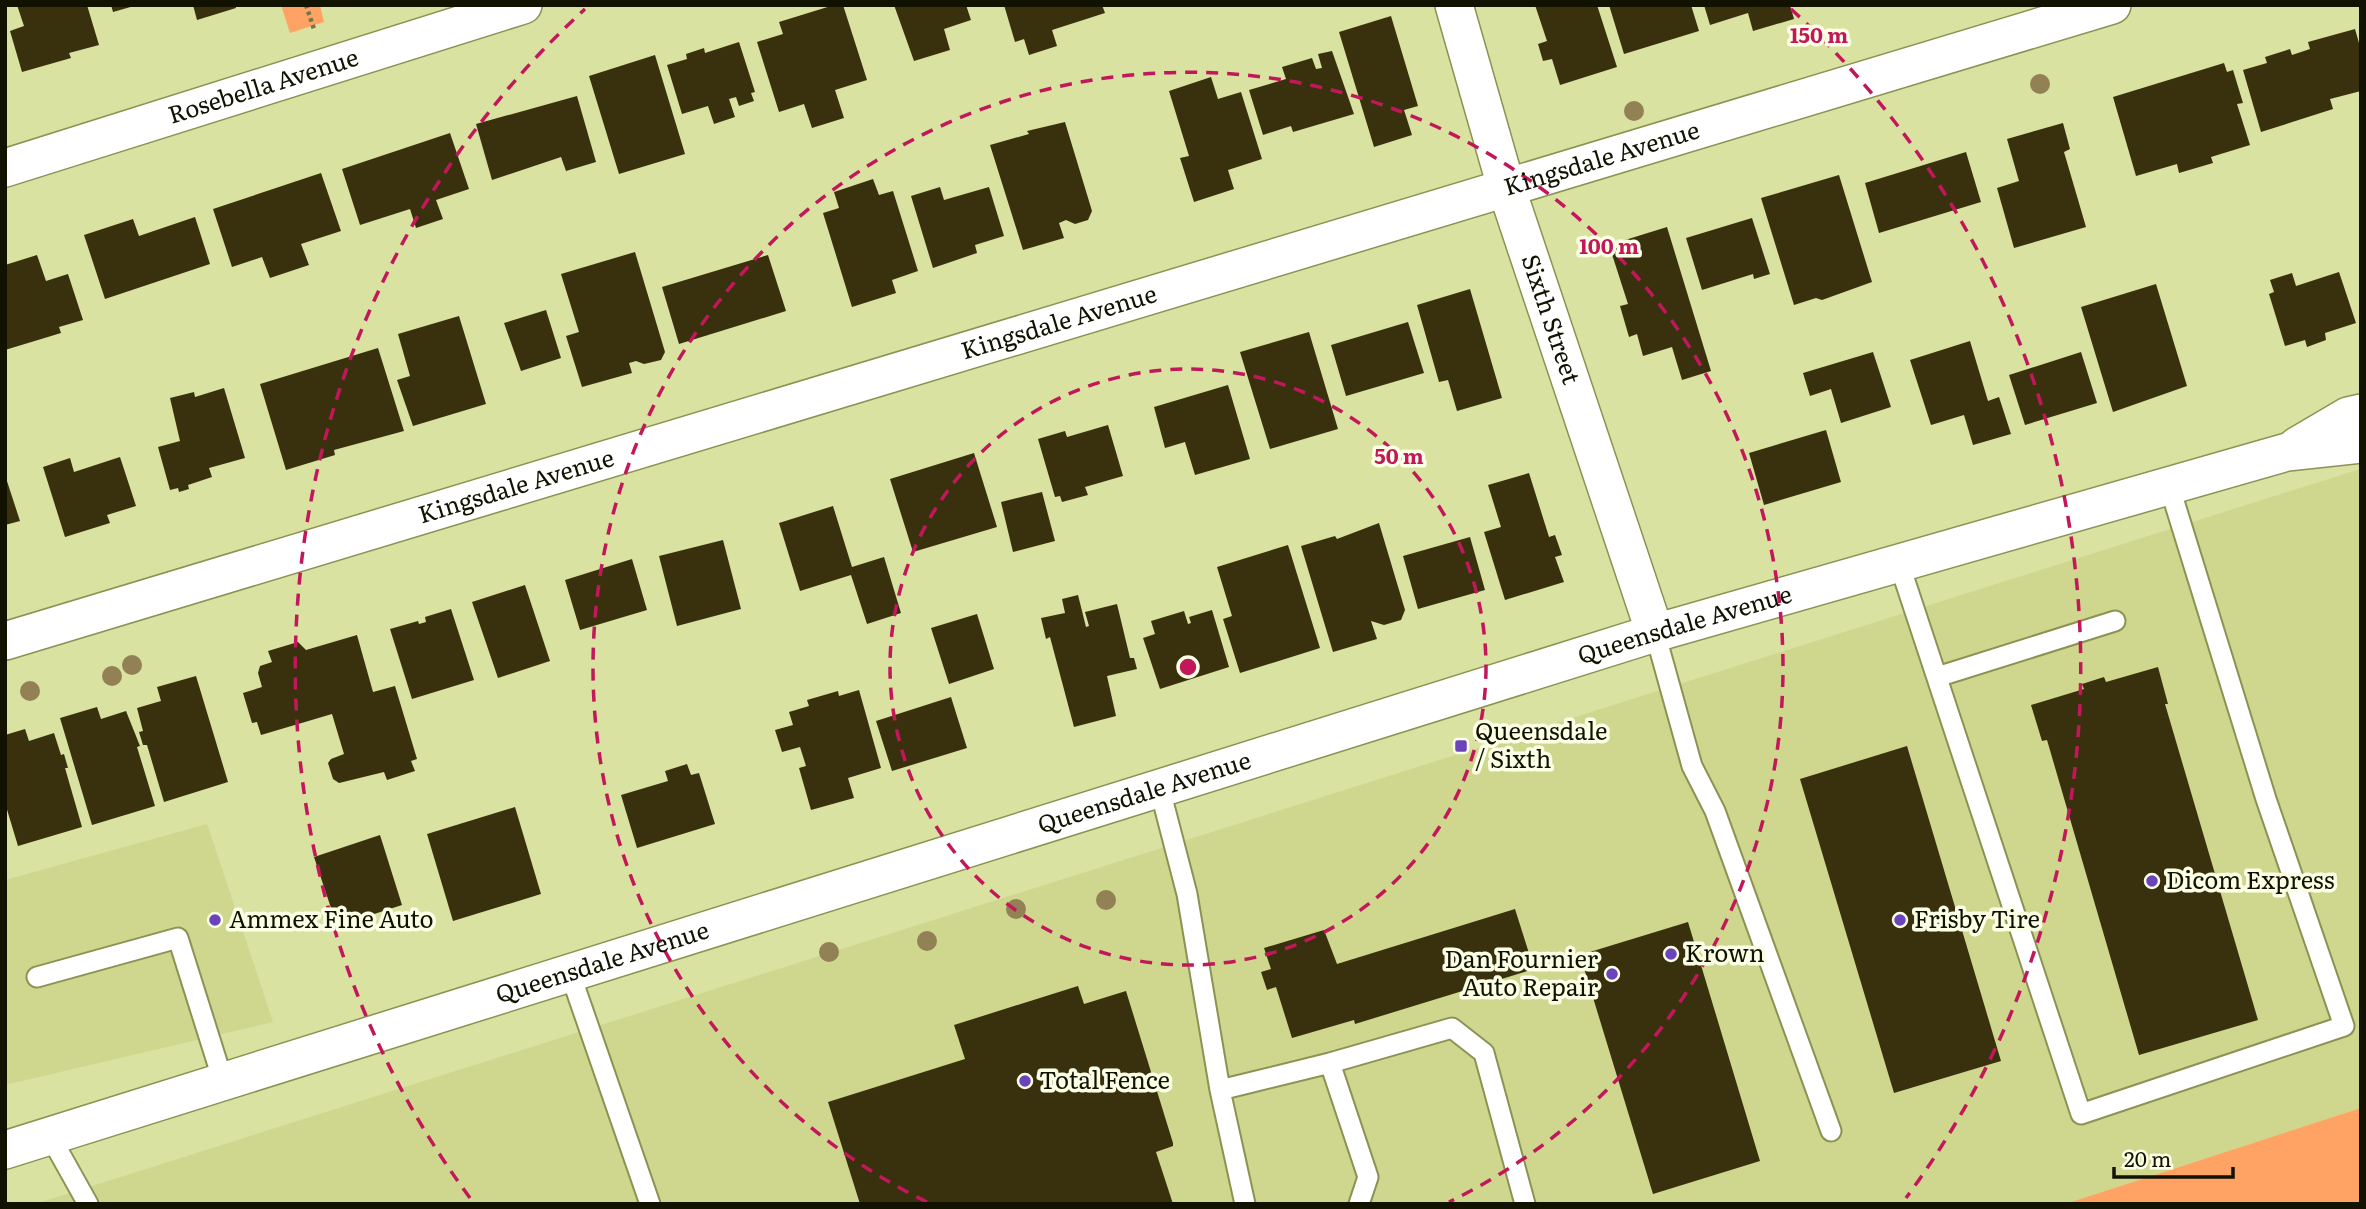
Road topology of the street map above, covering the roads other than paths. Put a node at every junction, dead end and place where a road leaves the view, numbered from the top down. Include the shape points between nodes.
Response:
1 (523, 5) edge
2 (1454, 5) edge
3 (2112, 5) edge
4 (5, 167) edge
5 (1507, 190) junction
6 (2361, 413) edge
7 (2361, 444) edge
8 (2287, 452) junction
9 (2169, 485) junction
10 (1899, 563) junction
11 (2115, 621) dead end
12 (1655, 633) junction
13 (5, 641) edge
14 (1937, 677) junction
15 (1160, 790) junction
16 (570, 973) junction
17 (37, 977) dead end
18 (1330, 1063) junction
19 (223, 1080) junction
20 (1220, 1090) junction
21 (1831, 1132) dead end
22 (50, 1136) junction
23 (5, 1150) edge
24 (88, 1204) edge
25 (650, 1204) edge
26 (1245, 1204) edge
27 (1359, 1204) edge
28 (1525, 1204) edge

1 - 4 street, Rosebella Avenue
2 - 5 street, Sixth Street
3 - 5 street, Kingsdale Avenue
5 - 12 street, Sixth Street
5 - 13 street, Kingsdale Avenue
6 - 8 street, Queensdale Avenue
7 - 8 street, Queensdale Avenue
8 - 9 street, Queensdale Avenue
9 - 10 street, Queensdale Avenue
9 - 14 lane via 2266,800 2344,1026 2081,1114
10 - 12 street, Queensdale Avenue
10 - 14 lane
11 - 14 lane
12 - 15 street, Queensdale Avenue
12 - 21 lane via 1692,766 1715,811
15 - 16 street, Queensdale Avenue
15 - 20 lane via 1187,894
16 - 19 street, Queensdale Avenue
16 - 25 lane
17 - 19 lane via 178,939
18 - 20 lane
18 - 27 lane via 1368,1177
18 - 28 lane via 1452,1028 1485,1054
19 - 22 street, Queensdale Avenue
20 - 26 lane
22 - 23 street, Queensdale Avenue
22 - 24 lane

